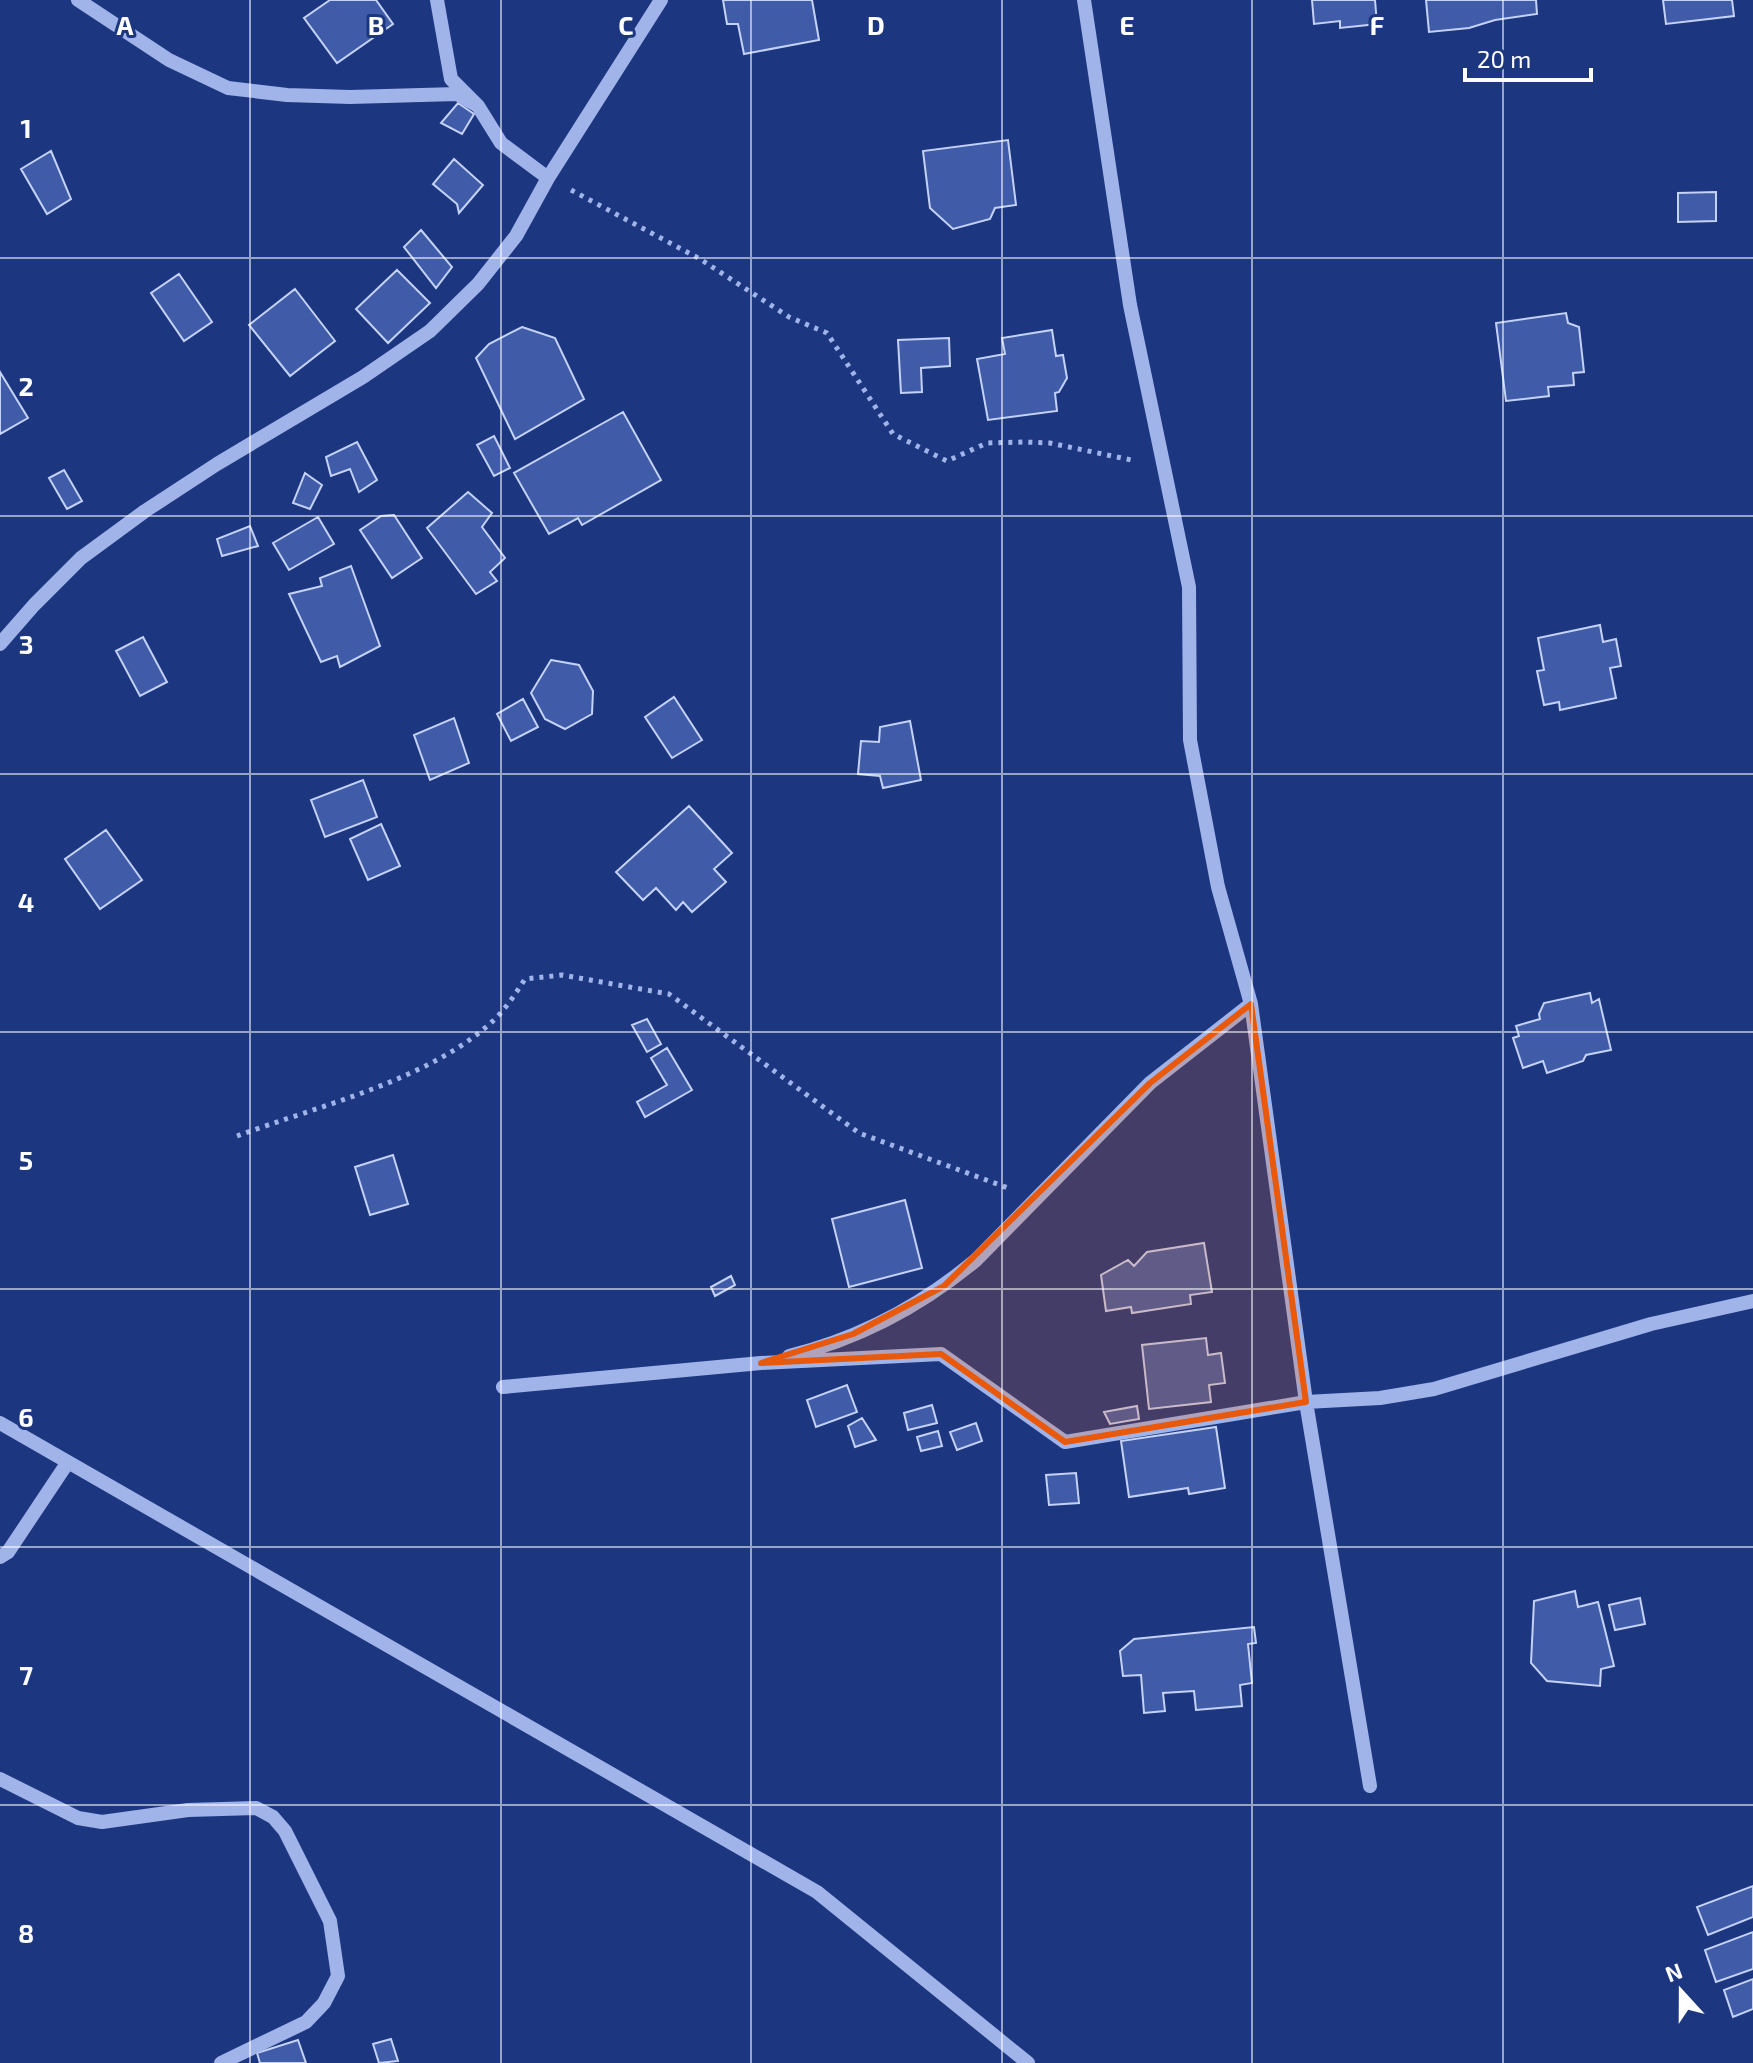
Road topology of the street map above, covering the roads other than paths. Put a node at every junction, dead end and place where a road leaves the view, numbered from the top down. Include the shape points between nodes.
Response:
1 (78, 0) edge
2 (437, 0) edge
3 (661, 0) edge
4 (1084, 0) edge
5 (478, 106) junction
6 (548, 178) junction
7 (0, 644) edge
8 (1251, 1004) junction
9 (1753, 1301) edge
10 (761, 1363) junction
11 (503, 1387) dead end
12 (1306, 1402) junction
13 (0, 1423) edge
14 (68, 1462) junction
15 (0, 1557) edge
16 (0, 1779) edge
17 (1370, 1786) dead end
18 (221, 2063) edge
19 (1028, 2063) edge

1 - 5 street via 169,60 228,88 350,97 457,94
2 - 5 street via 451,79
3 - 6 street
4 - 8 street via 1130,305 1189,587 1190,740 1218,887
5 - 6 street via 501,143
6 - 7 street via 516,236 478,284 430,331 145,511 81,558
8 - 10 street via 1150,1083 944,1286 853,1334
8 - 12 street
9 - 12 street via 1651,1324 1434,1389
10 - 11 street
10 - 12 street via 941,1354 1065,1442
12 - 17 street
13 - 14 street
14 - 15 street
14 - 19 street via 817,1892
16 - 18 street via 78,1818 102,1822 188,1810 256,1808 285,1831 330,1921 338,1976 306,2022

